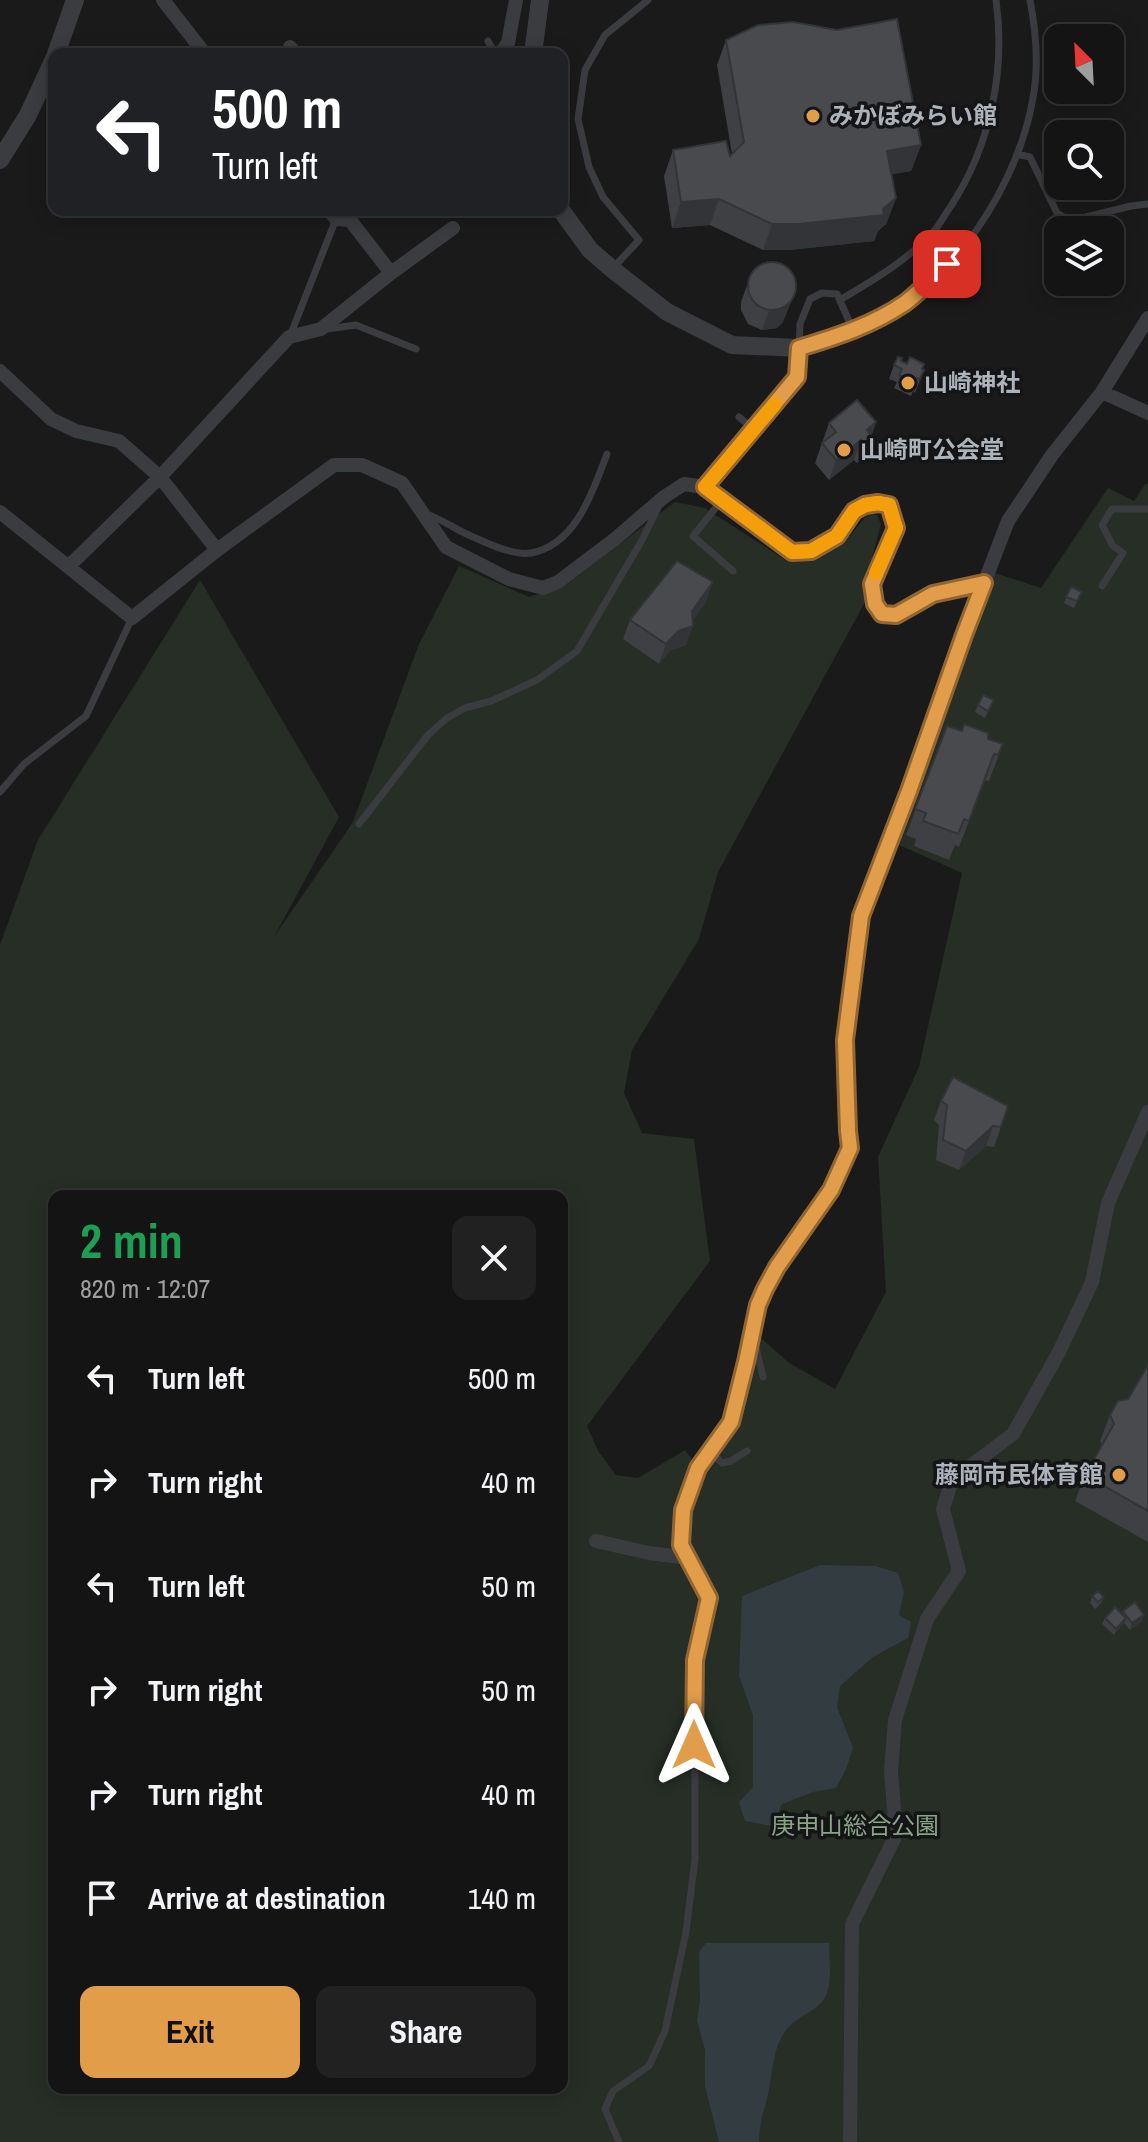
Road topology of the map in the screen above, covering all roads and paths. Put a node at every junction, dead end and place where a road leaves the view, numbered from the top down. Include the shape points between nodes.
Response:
1 (75, 0) edge
2 (163, 0) edge
3 (516, 0) edge
4 (540, 0) edge
5 (648, 0) edge
6 (996, 0) edge
7 (1030, 0) edge
8 (488, 41) dead end
9 (58, 48) edge
10 (200, 48) edge
11 (493, 48) edge
12 (503, 48) edge
13 (534, 48) edge
14 (48, 71) edge
15 (1017, 154) junction
16 (0, 160) edge
17 (1148, 204) edge
18 (335, 216) edge
19 (342, 216) edge
20 (565, 216) edge
21 (453, 228) dead end
22 (612, 269) junction
23 (391, 273) junction
24 (840, 300) junction
25 (1148, 318) edge
26 (321, 329) junction
27 (853, 330) junction
28 (289, 337) junction
29 (799, 348) junction
30 (416, 349) dead end
31 (0, 371) edge
32 (1102, 392) junction
33 (1148, 413) edge
34 (739, 417) dead end
35 (754, 430) junction
36 (607, 454) dead end
37 (160, 477) junction
38 (705, 487) junction
39 (664, 497) junction
40 (722, 500) junction
41 (1148, 509) edge
42 (0, 512) edge
43 (421, 512) junction
44 (217, 550) junction
45 (69, 566) junction
46 (733, 571) dead end
47 (984, 583) junction
48 (1102, 586) dead end
49 (132, 618) junction
50 (0, 792) edge
51 (359, 824) dead end
52 (1148, 1112) edge
53 (752, 1329) junction
54 (763, 1377) dead end
55 (710, 1451) junction
56 (747, 1451) dead end
57 (596, 1541) dead end
58 (688, 1558) junction
59 (709, 1598) joint
60 (619, 2142) edge
61 (850, 2142) edge

1 - 9 street
2 - 10 street
3 - 12 street
4 - 13 street
5 - 22 lane via 605,35 585,70 578,119 589,167 603,197 639,240
6 - 24 lane via 1000,29 993,102 983,143 963,187 934,231 890,270
7 - 15 lane via 1036,61 1033,98
8 - 11 lane
14 - 16 street
15 - 17 lane via 1030,157 1057,213 1070,221
15 - 27 lane via 1008,179 962,250 907,301
18 - 28 lane
19 - 23 street
20 - 22 street
21 - 23 street
22 - 29 street via 667,312 732,345
23 - 26 street
24 - 27 lane
24 - 29 lane via 837,294 822,293 810,299 800,324
25 - 32 street
26 - 28 street
26 - 30 lane via 356,325
27 - 29 lane
28 - 37 street
29 - 35 street via 797,377
31 - 37 street via 51,419 119,441
32 - 33 street
32 - 47 street via 1008,521
34 - 35 lane
35 - 38 street
36 - 43 lane via 591,497 554,545 528,553 499,548
37 - 44 street
37 - 45 street
38 - 39 street via 684,484
38 - 40 street
39 - 43 street via 581,565 543,588 509,579 446,547
39 - 51 lane via 577,651 537,680 447,718
40 - 46 lane via 693,536
40 - 47 street via 792,552 811,551 837,536 854,511 865,505 889,505 896,528 872,584 882,614 896,615 933,594
41 - 48 lane via 1112,509 1102,525 1123,553
42 - 45 street
43 - 44 street via 402,483 362,465 334,465
44 - 49 street
45 - 49 street
47 - 53 street via 861,916 845,1040 850,1148 831,1190 765,1289
49 - 50 lane via 86,716 24,764
52 - 61 street via 1108,1203 1092,1282 1059,1352 1013,1434 952,1480 943,1509 959,1571 927,1619 895,1720 891,1771 896,1835 852,1924
53 - 54 lane
53 - 55 street via 731,1422
55 - 56 lane via 722,1463
55 - 58 street via 683,1510 681,1545
57 - 58 street
58 - 59 street
59 - 60 lane via 695,1660 695,1859 686,1932 660,2043 649,2066 613,2091 605,2109

